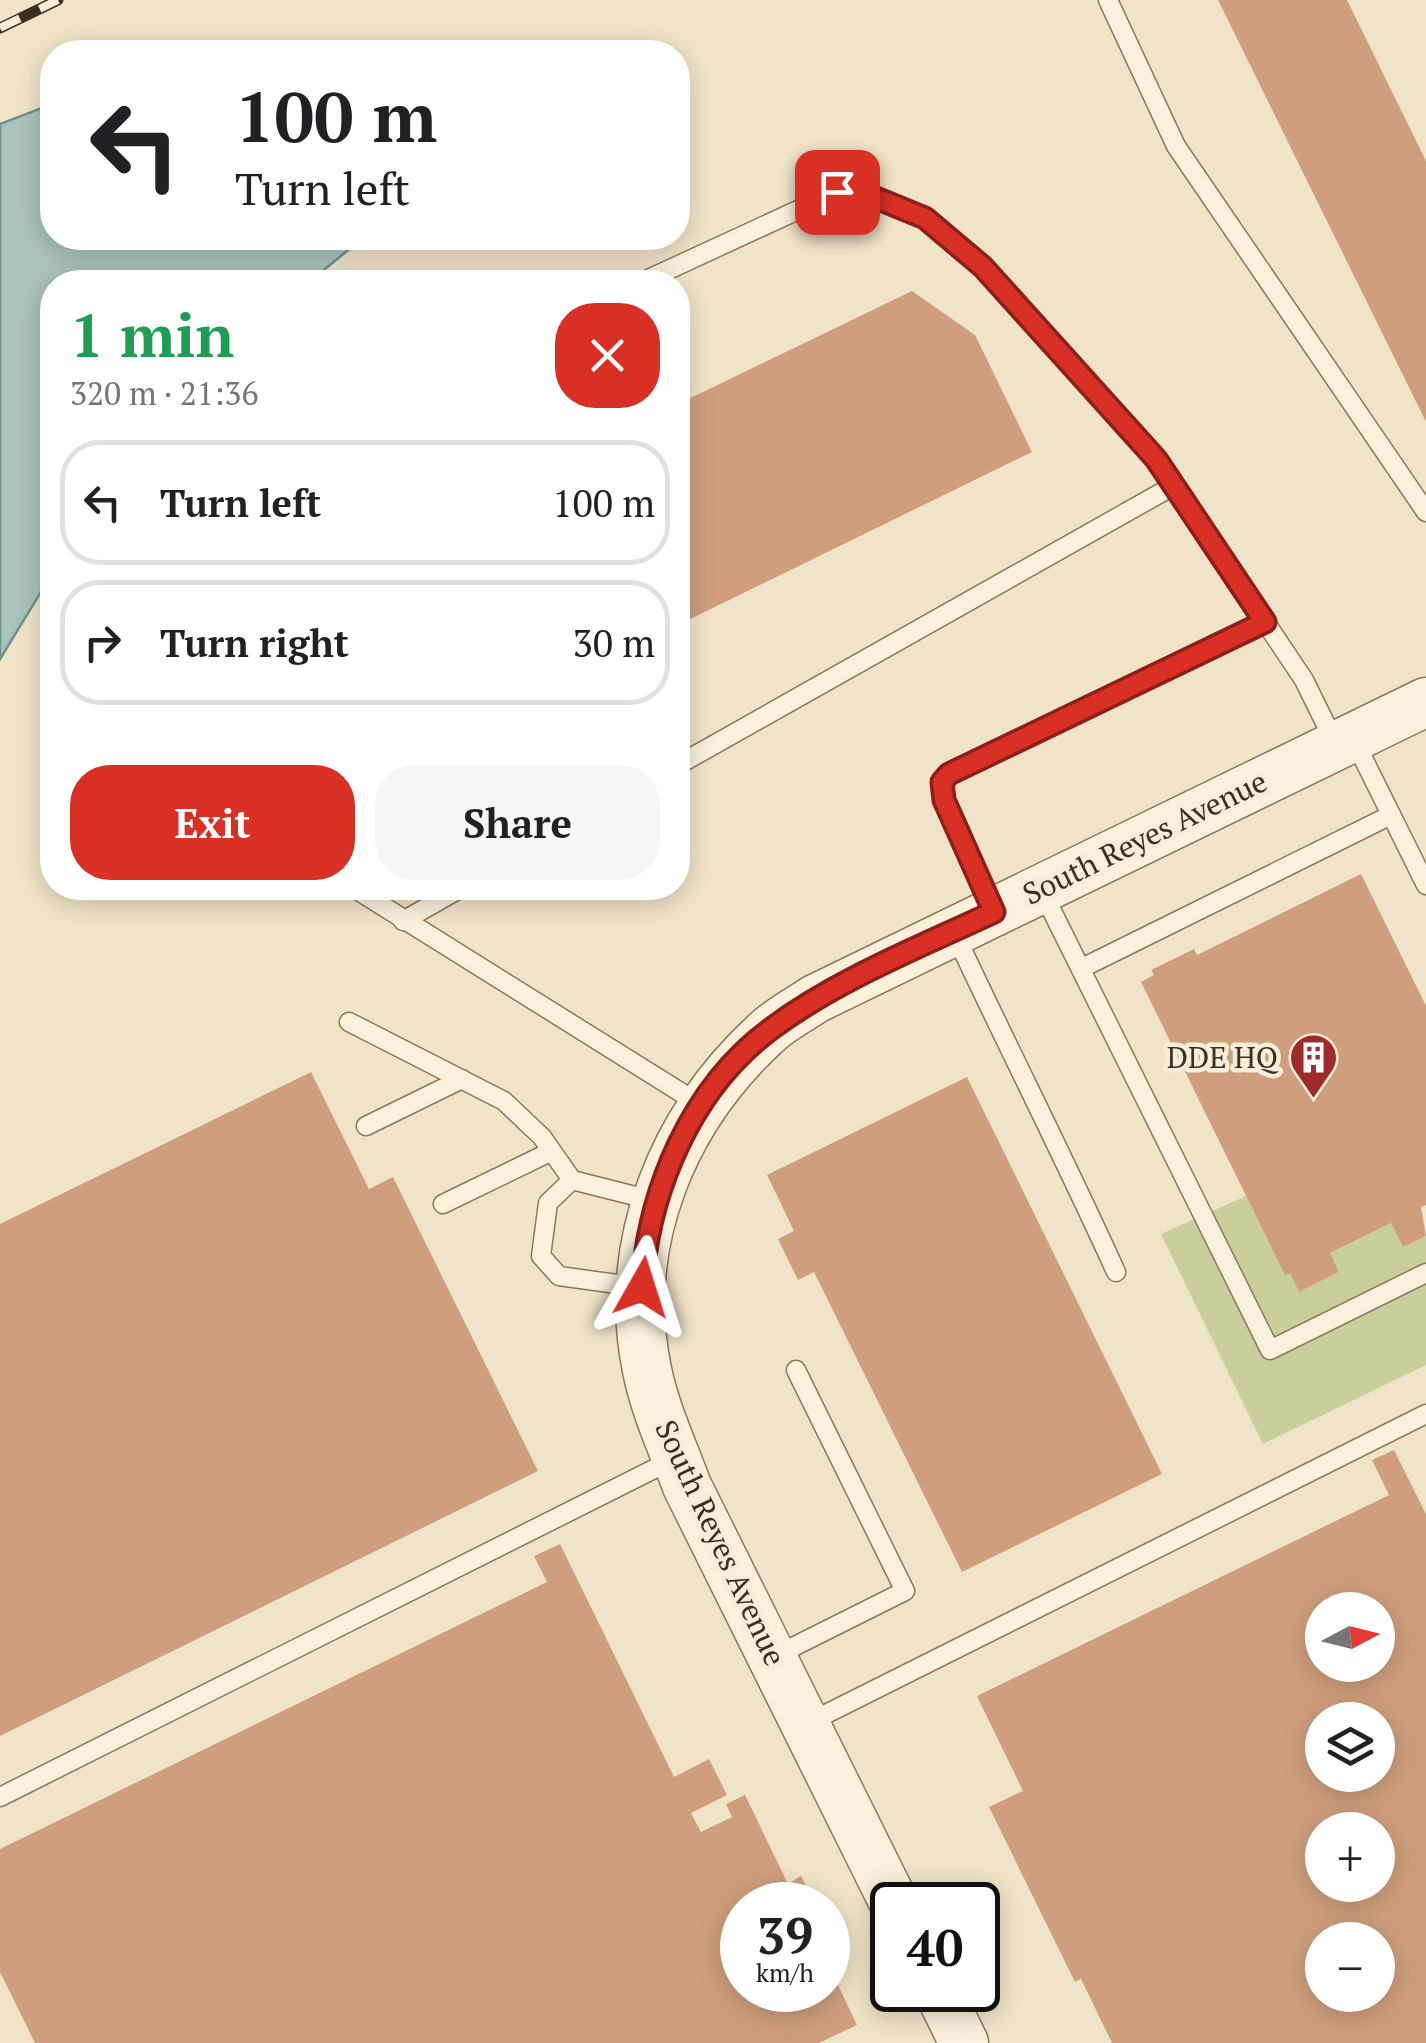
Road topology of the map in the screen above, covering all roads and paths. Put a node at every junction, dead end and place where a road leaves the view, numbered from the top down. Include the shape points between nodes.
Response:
1 (1108, 0) edge
2 (668, 270) edge
3 (1173, 486) junction
4 (1426, 512) edge
5 (1265, 622) junction
6 (1426, 702) edge
7 (1345, 741) junction
8 (690, 759) edge
9 (1391, 815) junction
10 (1426, 885) edge
11 (1041, 889) junction
12 (371, 900) edge
13 (440, 900) edge
14 (402, 921) junction
15 (974, 921) junction
16 (1082, 968) junction
17 (349, 1022) dead end
18 (462, 1080) junction
19 (702, 1106) junction
20 (366, 1126) dead end
21 (552, 1151) junction
22 (572, 1180) junction
23 (655, 1201) junction
24 (443, 1204) dead end
25 (1116, 1272) dead end
26 (1426, 1272) edge
27 (642, 1287) junction
28 (796, 1370) dead end
29 (1426, 1414) edge
30 (676, 1458) junction
31 (772, 1657) junction
32 (806, 1724) junction
33 (0, 1797) edge
34 (884, 1882) edge
35 (949, 2012) edge
36 (964, 2043) edge

1 - 4 lane via 1176,146
2 - 3 lane via 837,192 876,198 925,218 983,267
3 - 5 lane
3 - 8 lane
5 - 7 lane
5 - 15 lane via 949,774 942,782 944,800
6 - 7 street, South Reyes Avenue
7 - 9 lane
7 - 11 street, South Reyes Avenue
9 - 10 lane
9 - 16 lane
11 - 15 street, South Reyes Avenue
11 - 16 lane
12 - 14 lane
13 - 14 lane
14 - 19 lane
15 - 19 street, South Reyes Avenue via 815,999 768,1031
15 - 25 lane via 1011,1054
16 - 26 lane via 1270,1350
17 - 18 lane
18 - 20 lane
18 - 21 lane via 504,1101
19 - 23 street, South Reyes Avenue
21 - 22 lane
21 - 24 lane
22 - 23 lane
22 - 27 lane via 548,1203 541,1256 558,1276
23 - 27 street, South Reyes Avenue
27 - 30 street, South Reyes Avenue via 647,1371
28 - 31 lane via 905,1592
29 - 32 lane
30 - 31 street, South Reyes Avenue
30 - 33 lane
31 - 32 street, South Reyes Avenue
32 - 34 street, South Reyes Avenue
35 - 36 street

